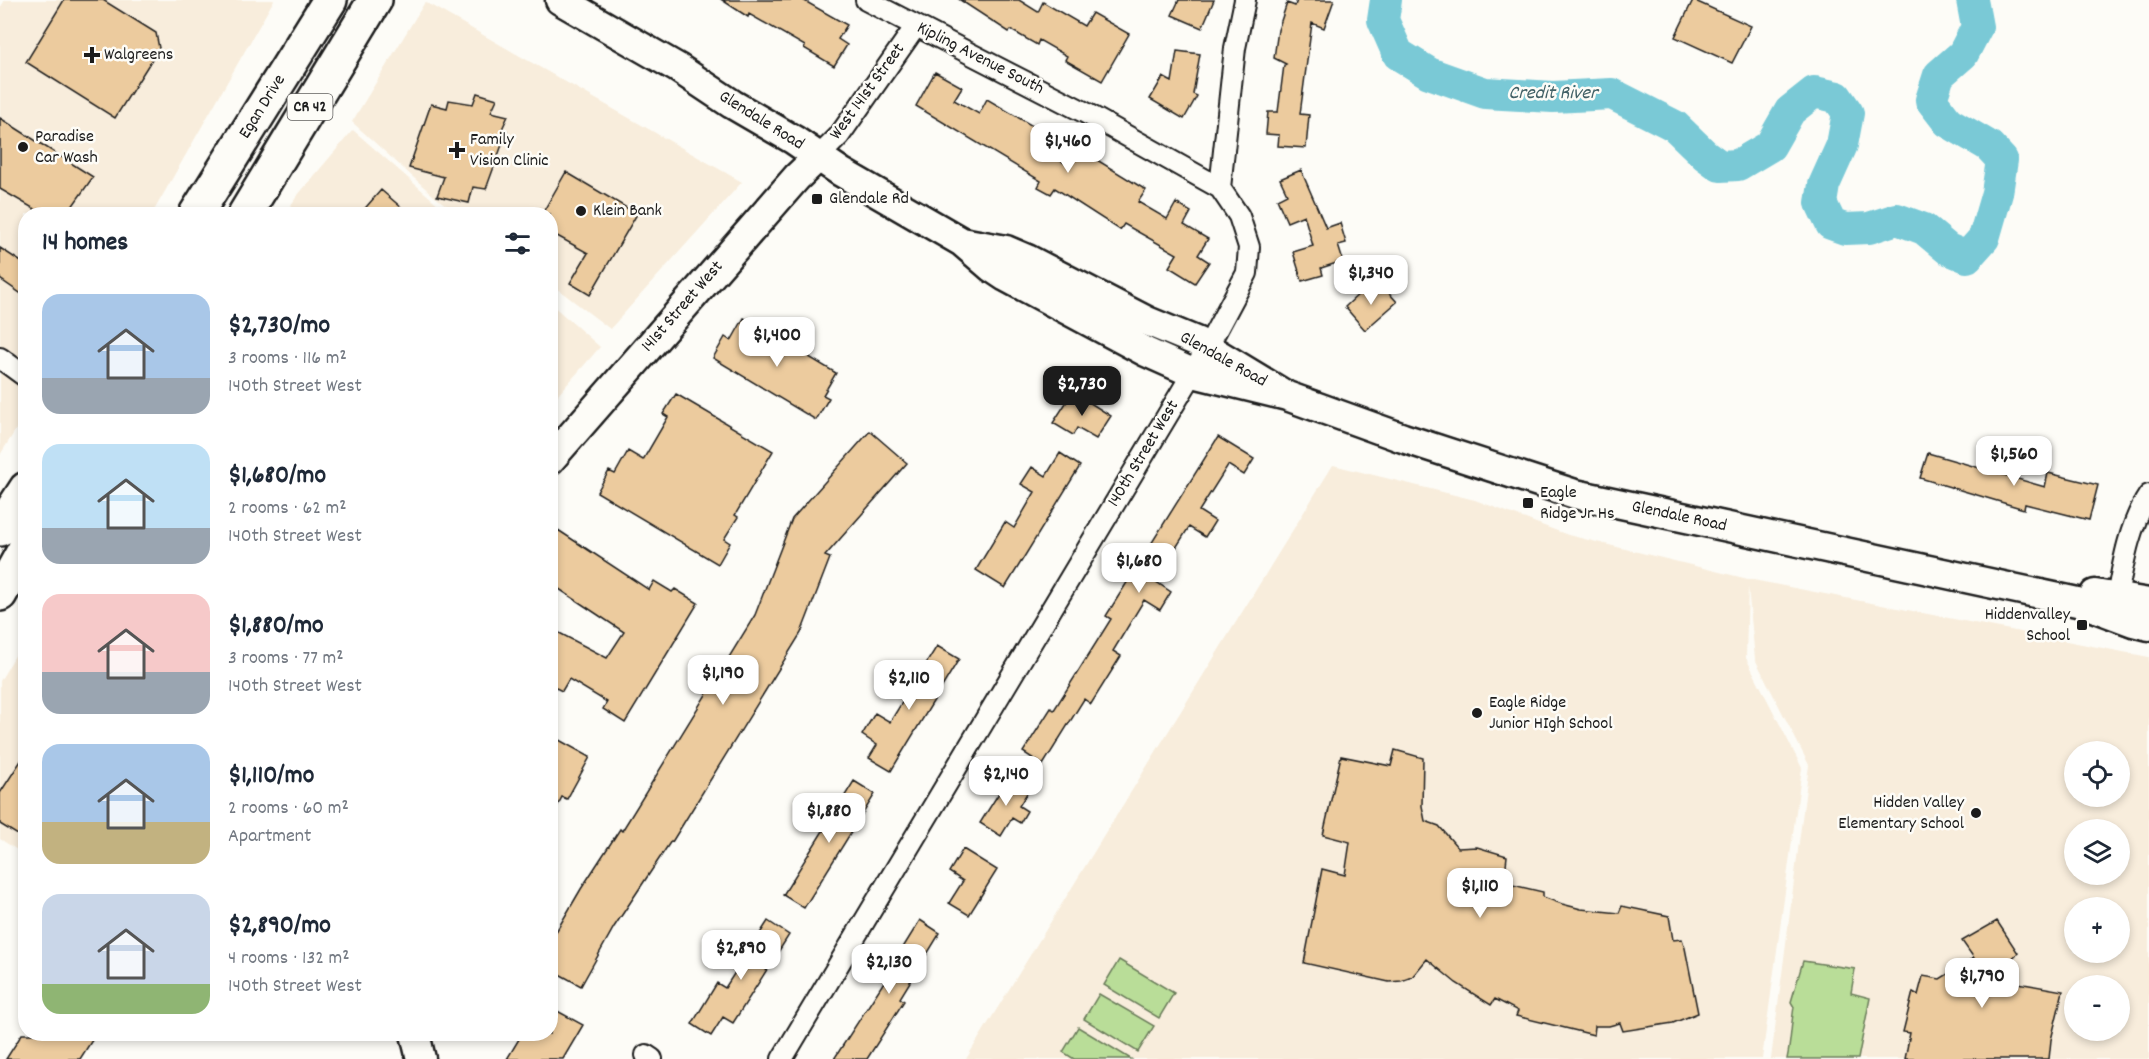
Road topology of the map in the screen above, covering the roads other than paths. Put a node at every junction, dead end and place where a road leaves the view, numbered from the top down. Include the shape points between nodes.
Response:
1 (330, 0) edge
2 (375, 0) edge
3 (560, 0) edge
4 (866, 0) edge
5 (1245, 0) edge
6 (916, 26) junction
7 (242, 139) junction
8 (818, 157) junction
9 (1220, 188) junction
10 (200, 207) edge
11 (207, 207) edge
12 (249, 207) edge
13 (962, 242) junction
14 (1207, 348) junction
15 (0, 358) edge
16 (18, 370) edge
17 (1193, 373) junction
18 (1287, 396) junction
19 (558, 451) edge
20 (2149, 495) edge
21 (18, 501) edge
22 (0, 529) edge
23 (18, 561) edge
24 (18, 583) edge
25 (0, 594) edge
26 (2082, 603) junction
27 (2149, 603) edge
28 (2116, 604) junction
29 (0, 611) edge
30 (2149, 626) edge
31 (417, 1041) edge
32 (421, 1059) edge
33 (782, 1059) edge

1 - 7 highway, Egan Drive / CR 42
2 - 12 highway, CR 42
3 - 8 main road, Glendale Road via 678,68
4 - 6 street, Kipling Avenue South
5 - 9 street via 1234,48
6 - 8 street, West 141st Street via 839,136
6 - 9 street, Kipling Avenue South via 1084,112
7 - 10 highway, Egan Drive / CR 42
7 - 11 highway
8 - 13 main road, Glendale Road
8 - 19 main road, 141st Street West
9 - 14 street, 140th Street West via 1239,216 1249,247 1247,273
13 - 14 main road, Glendale Road via 1006,250 1027,259
13 - 17 main road, Glendale Road via 1006,277
14 - 17 street, 140th Street West
14 - 18 main road, Glendale Road
15 - 16 street
17 - 18 main road, Glendale Road
17 - 33 street, 140th Street West
18 - 26 main road, Glendale Road via 1575,494
20 - 28 street via 2138,512
21 - 22 highway
23 - 25 highway
24 - 29 highway
26 - 28 main road, Glendale Road via 2095,594
26 - 30 main road, Glendale Road
27 - 28 main road, Glendale Road
31 - 32 main road

